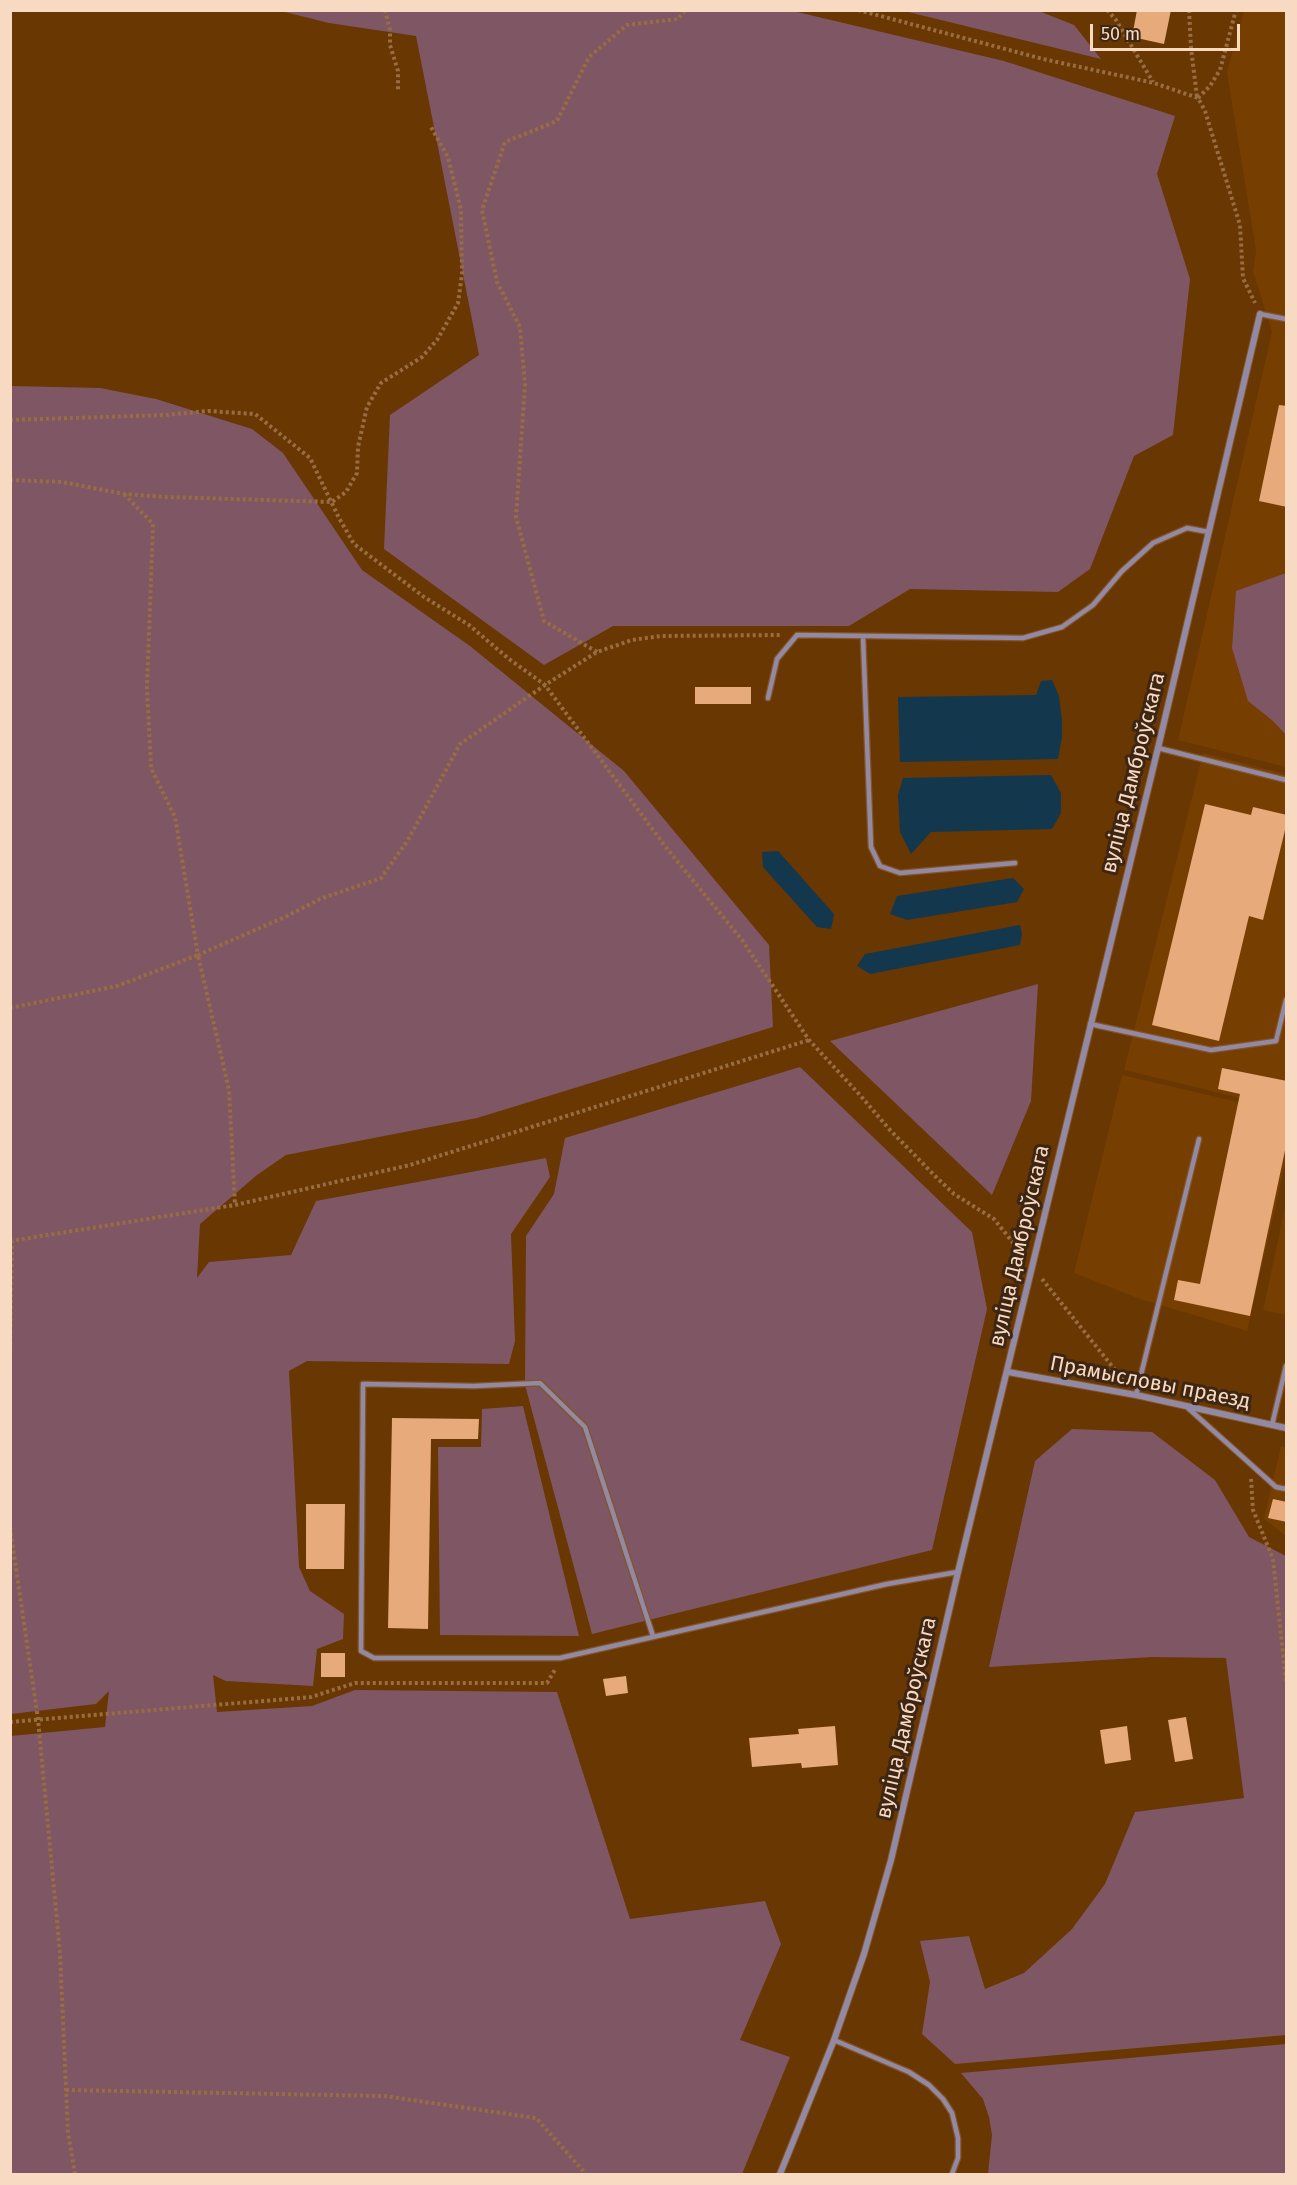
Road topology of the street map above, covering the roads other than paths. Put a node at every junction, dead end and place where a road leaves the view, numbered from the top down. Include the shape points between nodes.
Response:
1 (1260, 314) joint
2 (1287, 319) edge
3 (1209, 532) junction
4 (863, 637) junction
5 (768, 698) dead end
6 (1158, 748) junction
7 (1287, 780) edge
8 (1015, 863) dead end
9 (1287, 1000) edge
10 (1090, 1024) junction
11 (1200, 1139) dead end
12 (1287, 1366) edge
13 (1008, 1372) junction
14 (1136, 1395) junction
15 (1186, 1406) junction
16 (1272, 1425) junction
17 (1287, 1428) edge
18 (1287, 1490) edge
19 (958, 1572) junction
20 (653, 1636) junction
21 (834, 2040) junction
22 (780, 2175) edge
23 (952, 2175) edge

1 - 2 lane
1 - 3 street, вуліца Дамброўскага
3 - 4 lane via 1187,528 1153,543 1093,605 1062,627 1023,638
3 - 6 street, вуліца Дамброўскага
4 - 5 lane via 797,635 777,659
4 - 8 lane via 871,847 880,866 900,873
6 - 7 lane
6 - 10 street, вуліца Дамброўскага
9 - 10 lane via 1276,1041 1211,1050
10 - 13 street, вуліца Дамброўскага
11 - 14 lane
12 - 16 lane
13 - 14 street, Прамысловы праезд
13 - 19 street, вуліца Дамброўскага
14 - 15 street, Прамысловы праезд
15 - 16 street, Прамысловы праезд
15 - 18 lane via 1276,1487
16 - 17 street, Прамысловы праезд
19 - 20 lane
19 - 21 street, вуліца Дамброўскага via 891,1860
20 - 20 lane via 560,1658 374,1658 361,1651 363,1384 540,1383 585,1427
21 - 22 street, вуліца Дамброўскага
21 - 23 lane via 909,2072 943,2099 952,2113 958,2138 958,2158

